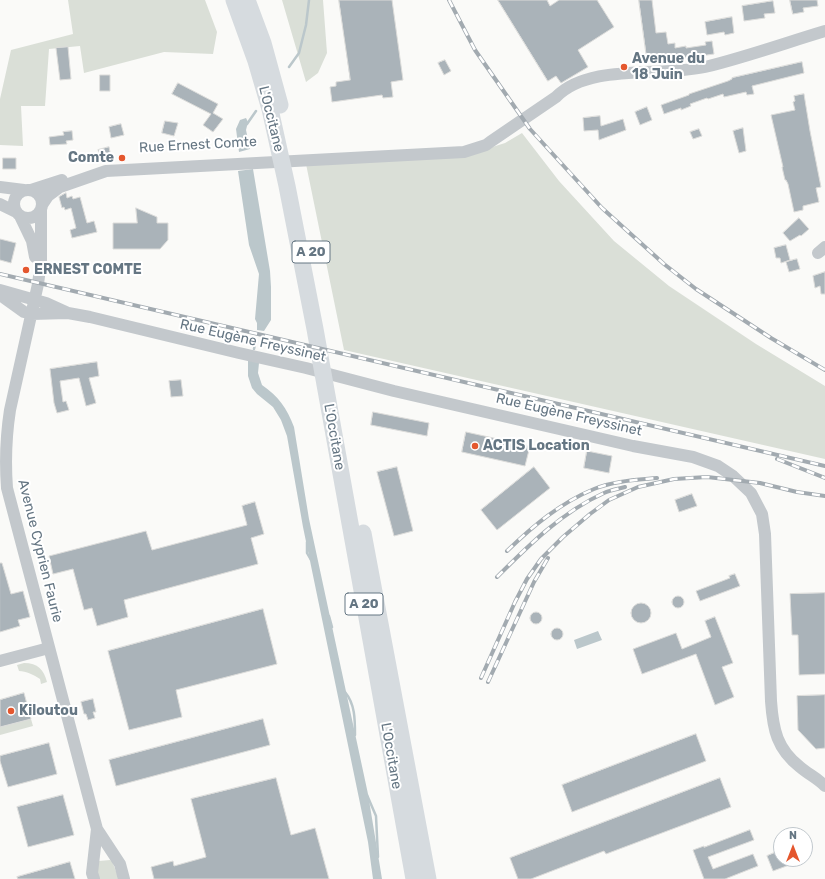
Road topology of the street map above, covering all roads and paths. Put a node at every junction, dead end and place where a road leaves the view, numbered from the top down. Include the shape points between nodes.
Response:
1 (234, 0) edge
2 (248, 0) edge
3 (825, 31) edge
4 (825, 36) edge
5 (556, 97) junction
6 (281, 130) junction
7 (490, 142) junction
8 (0, 186) edge
9 (28, 190) junction
10 (0, 204) edge
11 (42, 207) junction
12 (18, 214) junction
13 (39, 277) junction
14 (0, 290) edge
15 (0, 295) edge
16 (35, 300) junction
17 (28, 313) junction
18 (68, 313) junction
19 (333, 398) junction
20 (50, 648) junction
21 (0, 661) edge
22 (823, 783) edge
23 (97, 829) junction
24 (94, 879) edge
25 (124, 879) edge
26 (414, 879) edge
27 (428, 879) edge

1 - 6 highway, L'Occitane / A 20
2 - 6 highway, L'Occitane / A 20 via 263,43
3 - 5 street via 704,67 583,80 563,89
4 - 5 street via 718,70 679,77 601,83
5 - 7 street, Rue Ernest Comte
6 - 19 highway, L'Occitane / A 20
7 - 9 street, Rue Ernest Comte via 459,147 108,165
7 - 11 street, Rue Ernest Comte via 455,153 106,171 60,187 48,196
8 - 9 street, Rue Ernest Comte
9 - 11 street via 39,196
9 - 12 street via 16,195 14,199 14,208
10 - 12 street
11 - 12 street via 32,218 23,218
11 - 13 street, Avenue Cyprien Faurie
12 - 13 street, Avenue Cyprien Faurie via 32,241
13 - 16 street, Avenue Cyprien Faurie
14 - 16 street, Rue Eugène Freyssinet
15 - 17 street
16 - 17 street, Avenue Cyprien Faurie
16 - 18 street, Rue Eugène Freyssinet
17 - 18 street, Rue Eugène Freyssinet
17 - 20 street, Avenue Cyprien Faurie via 6,438 7,488
18 - 22 street, Rue Eugène Freyssinet via 306,368 401,393 633,446 693,457 718,466 751,493 762,514 765,534 771,702 778,742 787,757
19 - 26 highway, L'Occitane / A 20
19 - 27 highway, L'Occitane / A 20
20 - 21 street
20 - 23 street, Avenue Cyprien Faurie
23 - 24 street, Avenue Cyprien Faurie via 92,873
23 - 25 street, Avenue Cyprien Faurie via 120,864

